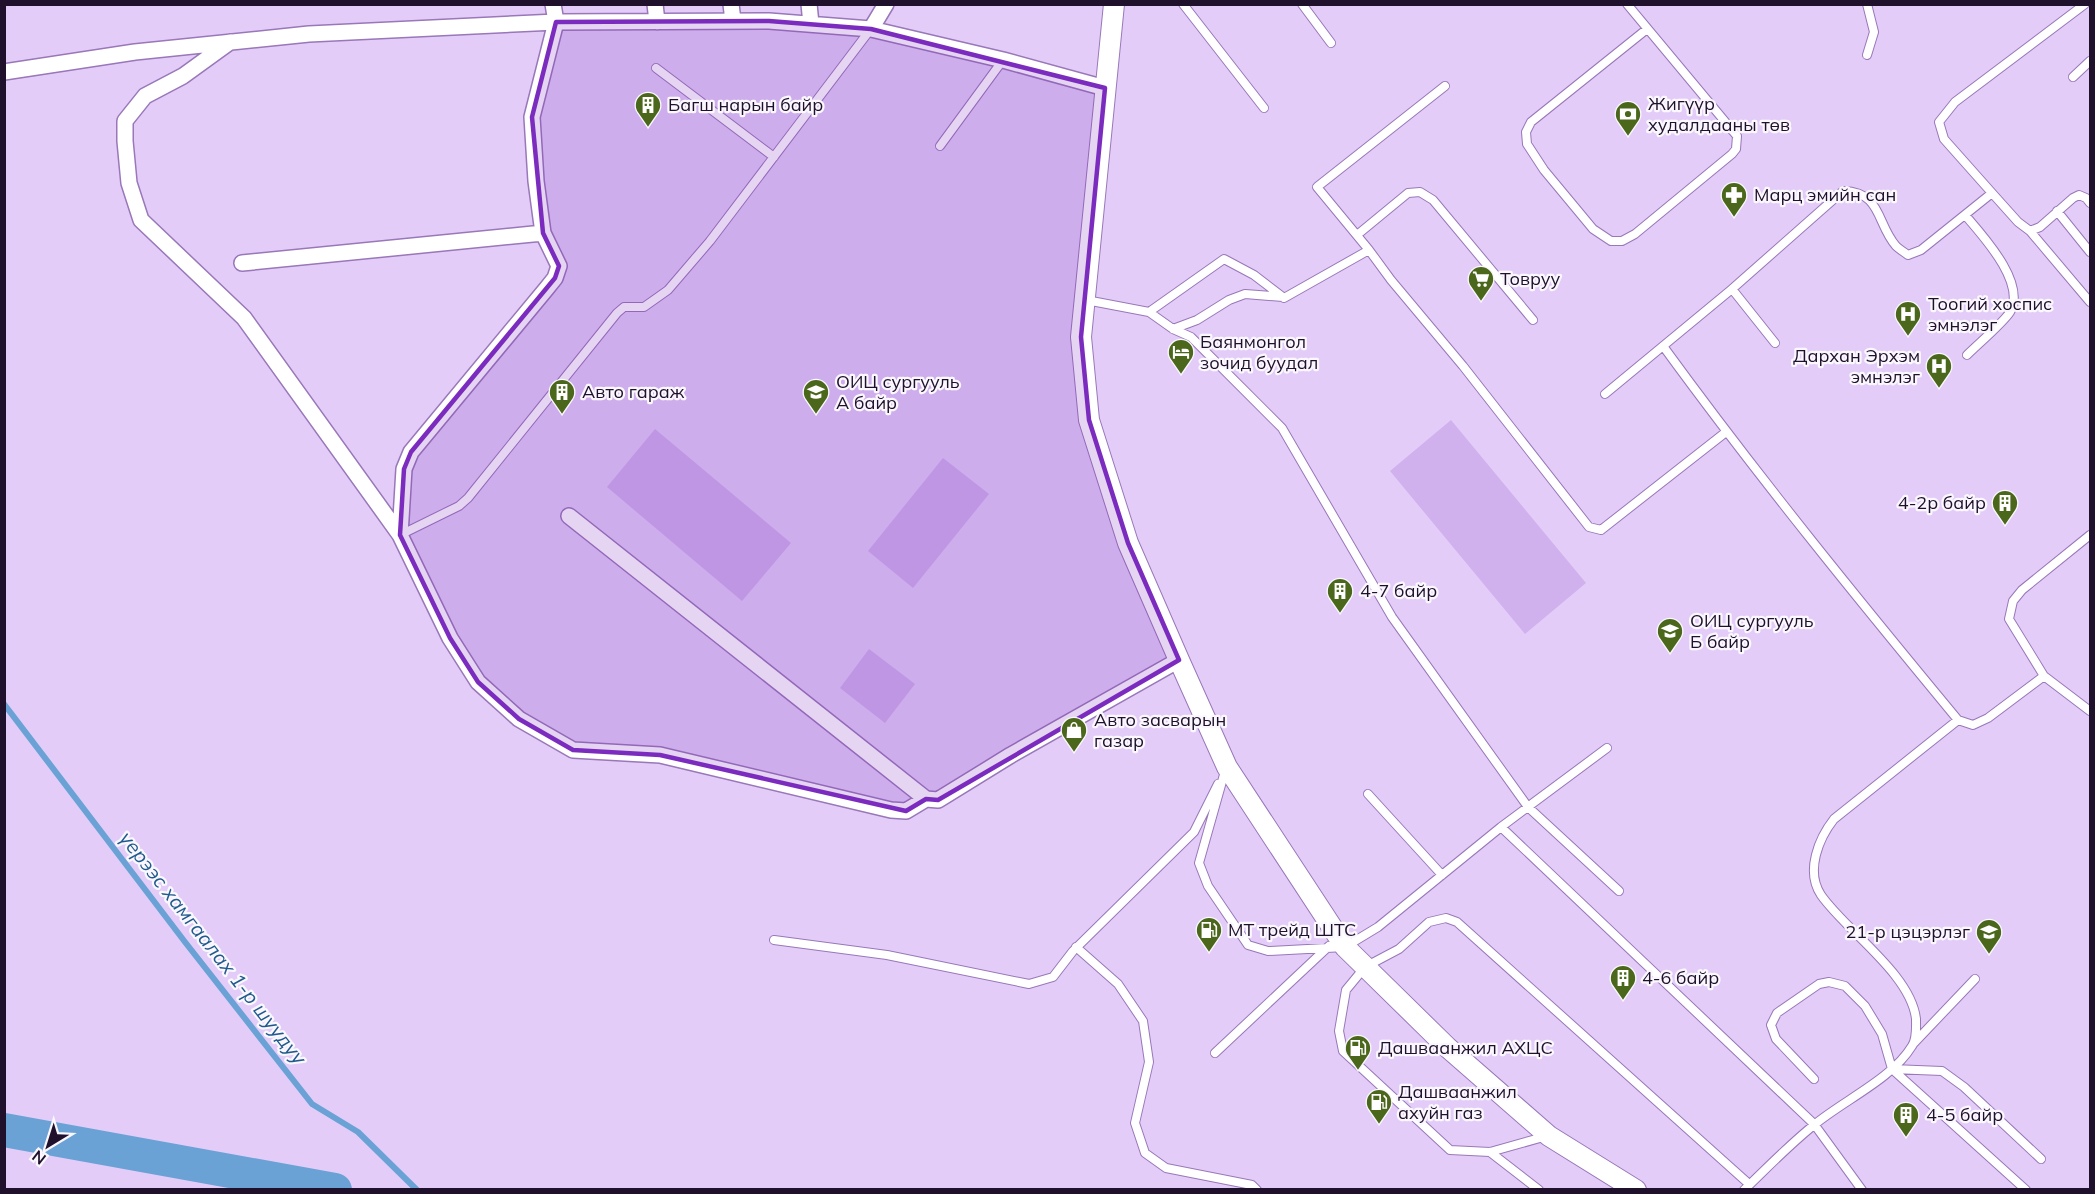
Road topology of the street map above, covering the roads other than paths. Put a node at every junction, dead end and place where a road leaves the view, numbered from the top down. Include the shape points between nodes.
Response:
1 (553, 4) edge
2 (655, 4) edge
3 (731, 4) edge
4 (809, 4) edge
5 (886, 4) edge
6 (1114, 4) edge
7 (1183, 4) edge
8 (1302, 4) edge
9 (1627, 4) edge
10 (1867, 4) edge
11 (2085, 4) edge
12 (556, 21) junction
13 (657, 21) junction
14 (733, 21) junction
15 (812, 24) junction
16 (871, 29) junction
17 (1647, 29) junction
18 (230, 42) junction
19 (1331, 43) dead end
20 (1867, 55) dead end
21 (1004, 60) junction
22 (2091, 62) edge
23 (656, 68) dead end
24 (4, 72) edge
25 (2073, 77) dead end
26 (1445, 86) dead end
27 (1105, 88) junction
28 (1264, 108) dead end
29 (940, 146) dead end
30 (774, 157) junction
31 (1992, 193) junction
32 (2091, 203) edge
33 (2057, 211) junction
34 (1965, 215) junction
35 (2030, 231) junction
36 (543, 233) junction
37 (1357, 235) junction
38 (1369, 250) junction
39 (2091, 252) edge
40 (242, 263) dead end
41 (1732, 289) junction
42 (1284, 298) junction
43 (1085, 300) junction
44 (2091, 302) edge
45 (1149, 312) junction
46 (1533, 320) dead end
47 (1173, 329) junction
48 (1775, 344) dead end
49 (1663, 346) junction
50 (1967, 355) dead end
51 (1605, 394) dead end
52 (1726, 432) junction
53 (569, 516) dead end
54 (400, 535) junction
55 (2091, 535) edge
56 (1179, 660) junction
57 (2044, 676) junction
58 (2091, 711) edge
59 (1958, 720) junction
60 (1607, 747) dead end
61 (1227, 767) junction
62 (1368, 794) dead end
63 (926, 799) junction
64 (1528, 807) junction
65 (1501, 827) junction
66 (1442, 875) junction
67 (1619, 891) dead end
68 (774, 940) dead end
69 (1337, 946) junction
70 (1076, 947) junction
71 (1365, 967) junction
72 (1975, 979) dead end
73 (1913, 1045) junction
74 (1215, 1053) dead end
75 (1892, 1069) junction
76 (1814, 1079) dead end
77 (1814, 1124) junction
78 (1549, 1136) junction
79 (1490, 1152) junction
80 (2041, 1159) dead end
81 (1747, 1187) edge
82 (1257, 1190) edge
83 (1539, 1190) edge
84 (1636, 1190) edge
85 (1862, 1190) edge
86 (2026, 1190) edge

1 - 12 street
2 - 13 street
3 - 14 street
4 - 15 street
5 - 16 street
6 - 27 street
7 - 28 lane
8 - 19 lane
9 - 17 lane
10 - 20 lane via 1874,32
11 - 31 lane via 1955,102 1939,122 1944,139
12 - 13 street
12 - 18 street
12 - 36 street via 532,117
13 - 14 street
14 - 15 street
15 - 16 street
16 - 21 street
16 - 30 lane
17 - 17 lane via 1531,122 1526,132 1527,144 1544,170 1593,229 1611,241 1622,241 1635,234 1732,154 1738,143 1720,114
18 - 24 street
18 - 54 street via 183,76 145,96 124,121 129,183 141,220 244,318
21 - 27 street
21 - 29 lane
22 - 25 lane
23 - 30 lane
26 - 37 lane via 1317,187
27 - 43 street
30 - 54 lane via 668,290 644,307 624,307 617,313 468,498
31 - 34 lane
31 - 35 lane
32 - 33 lane via 2079,195
33 - 35 lane
33 - 39 lane
34 - 41 lane via 1921,250 1908,255 1896,246 1871,200 1854,191 1843,191
34 - 50 lane via 1998,254 2014,296 2011,311
35 - 44 lane
36 - 40 street
36 - 54 street via 559,266 555,278 411,452 404,469
37 - 38 lane
37 - 46 lane via 1408,193 1420,192 1433,200
38 - 42 lane
38 - 52 lane via 1589,527 1601,530
41 - 48 lane
41 - 49 lane
42 - 45 lane via 1224,259
42 - 47 lane via 1245,294
43 - 45 lane
43 - 56 street via 1082,337 1089,420 1128,543
45 - 47 lane
47 - 64 lane via 1191,338 1282,428 1392,616
49 - 51 lane
49 - 52 lane
52 - 59 lane
53 - 63 street
54 - 63 street via 450,638 478,682 519,719 573,750 660,754 891,810 906,811
55 - 57 lane via 2013,601 2009,619
56 - 61 street
56 - 63 street via 938,800
57 - 58 lane
57 - 59 lane via 1988,718 1973,725
59 - 73 lane via 1834,819 1821,838 1815,861 1820,893 1905,988 1915,1012
60 - 64 lane
61 - 69 street
61 - 69 lane via 1199,863 1208,886 1248,945 1268,951
61 - 70 lane via 1194,832
62 - 66 lane
64 - 65 lane
64 - 67 lane
65 - 66 lane
65 - 77 lane
66 - 69 lane via 1378,927
68 - 70 lane via 887,955 1029,984 1053,977
69 - 71 street
69 - 74 lane
70 - 82 lane via 1118,984 1143,1021 1149,1062 1136,1123 1145,1153 1166,1168 1252,1185
71 - 78 street via 1447,1047
71 - 79 lane via 1346,990 1339,1031 1343,1051 1450,1150
71 - 81 lane via 1399,949 1429,922 1446,918 1457,922
72 - 73 lane
73 - 75 lane
75 - 76 lane via 1882,1034 1865,1006 1845,986 1829,982 1818,984 1777,1012 1771,1026 1776,1039
75 - 77 lane
75 - 80 lane via 1942,1071
75 - 86 lane
77 - 81 lane
77 - 85 lane
78 - 79 lane
78 - 84 street
79 - 83 lane

